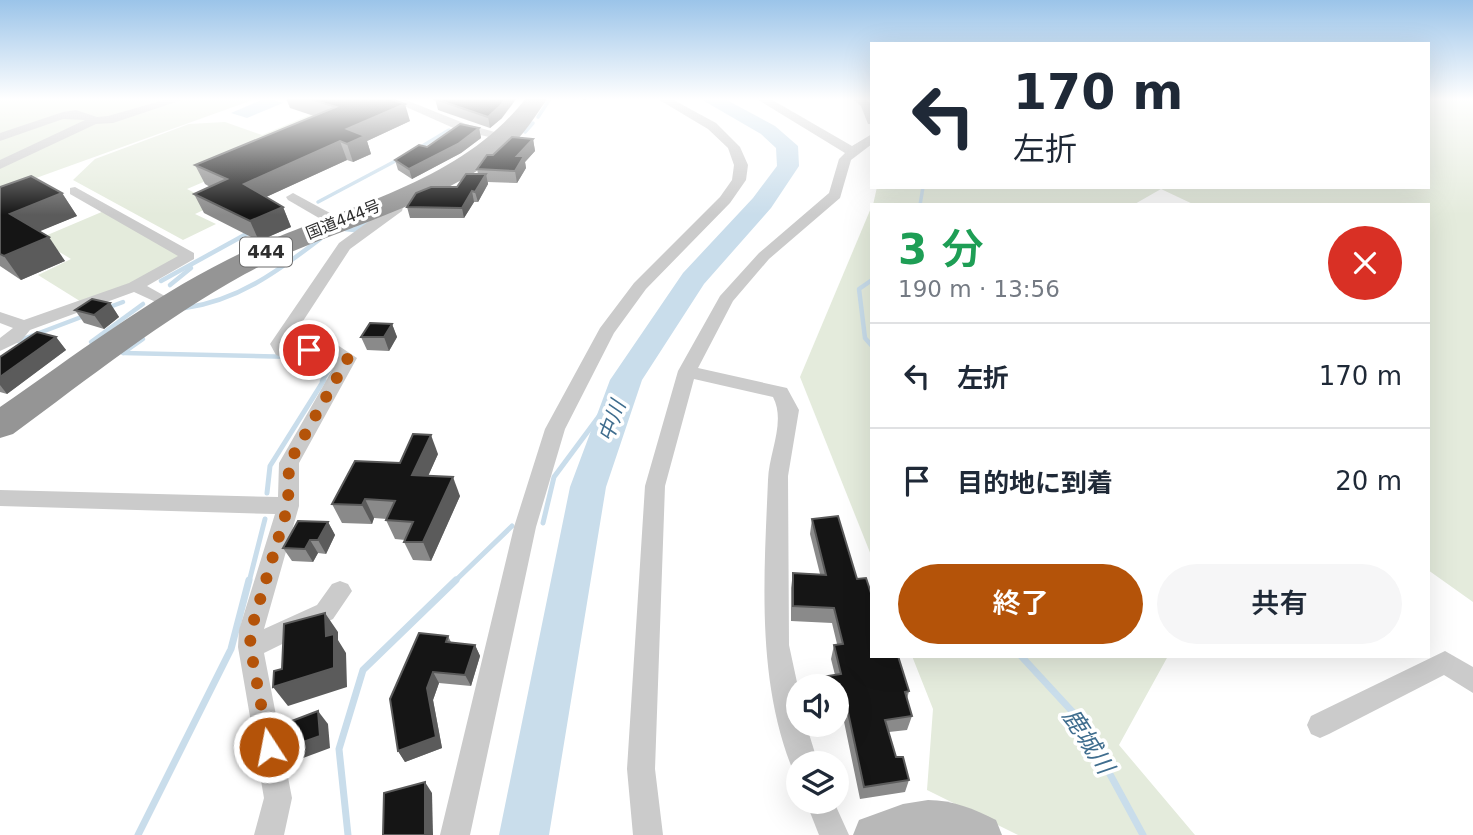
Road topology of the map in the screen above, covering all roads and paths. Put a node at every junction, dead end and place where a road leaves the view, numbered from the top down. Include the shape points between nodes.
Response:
1 (60, 137) edge
2 (506, 137) edge
3 (724, 137) edge
4 (828, 137) edge
5 (870, 139) edge
6 (853, 152) junction
7 (0, 165) edge
8 (75, 191) dead end
9 (293, 197) dead end
10 (399, 197) junction
11 (336, 222) junction
12 (135, 286) junction
13 (171, 304) junction
14 (0, 317) edge
15 (24, 326) junction
16 (0, 345) edge
17 (687, 371) junction
18 (0, 425) edge
19 (0, 498) edge
20 (288, 506) junction
21 (340, 591) dead end
22 (250, 646) junction
23 (1473, 681) edge
24 (1320, 725) dead end
25 (799, 751) edge
26 (825, 814) edge
27 (883, 833) edge
28 (268, 835) edge
29 (455, 835) edge
30 (648, 835) edge
31 (834, 835) edge
32 (981, 835) edge

1 - 7 street
2 - 10 highway, 国道444号 / 444 via 460,169
3 - 29 street via 741,165 739,180 726,200 640,286 606,332 555,429 525,527
4 - 6 street
5 - 6 street
6 - 17 street via 845,159 835,195 764,256 726,299
8 - 12 street via 189,256
9 - 11 street
10 - 11 highway, 国道444号 / 444
10 - 20 street via 397,208 344,246 279,344 282,351 336,350 348,358 289,463
11 - 13 highway, 国道444号 / 444 via 240,265
12 - 13 street
12 - 15 street
13 - 18 highway, 国道444号 / 444
14 - 15 street
15 - 16 street via 16,337
17 - 25 street via 780,392 789,410 778,476 776,645
17 - 30 street via 655,486 641,769
19 - 20 street
20 - 22 street
21 - 22 street via 325,612
22 - 28 street via 278,798
23 - 24 street via 1445,662
26 - 31 street
27 - 32 street via 928,819 960,823

